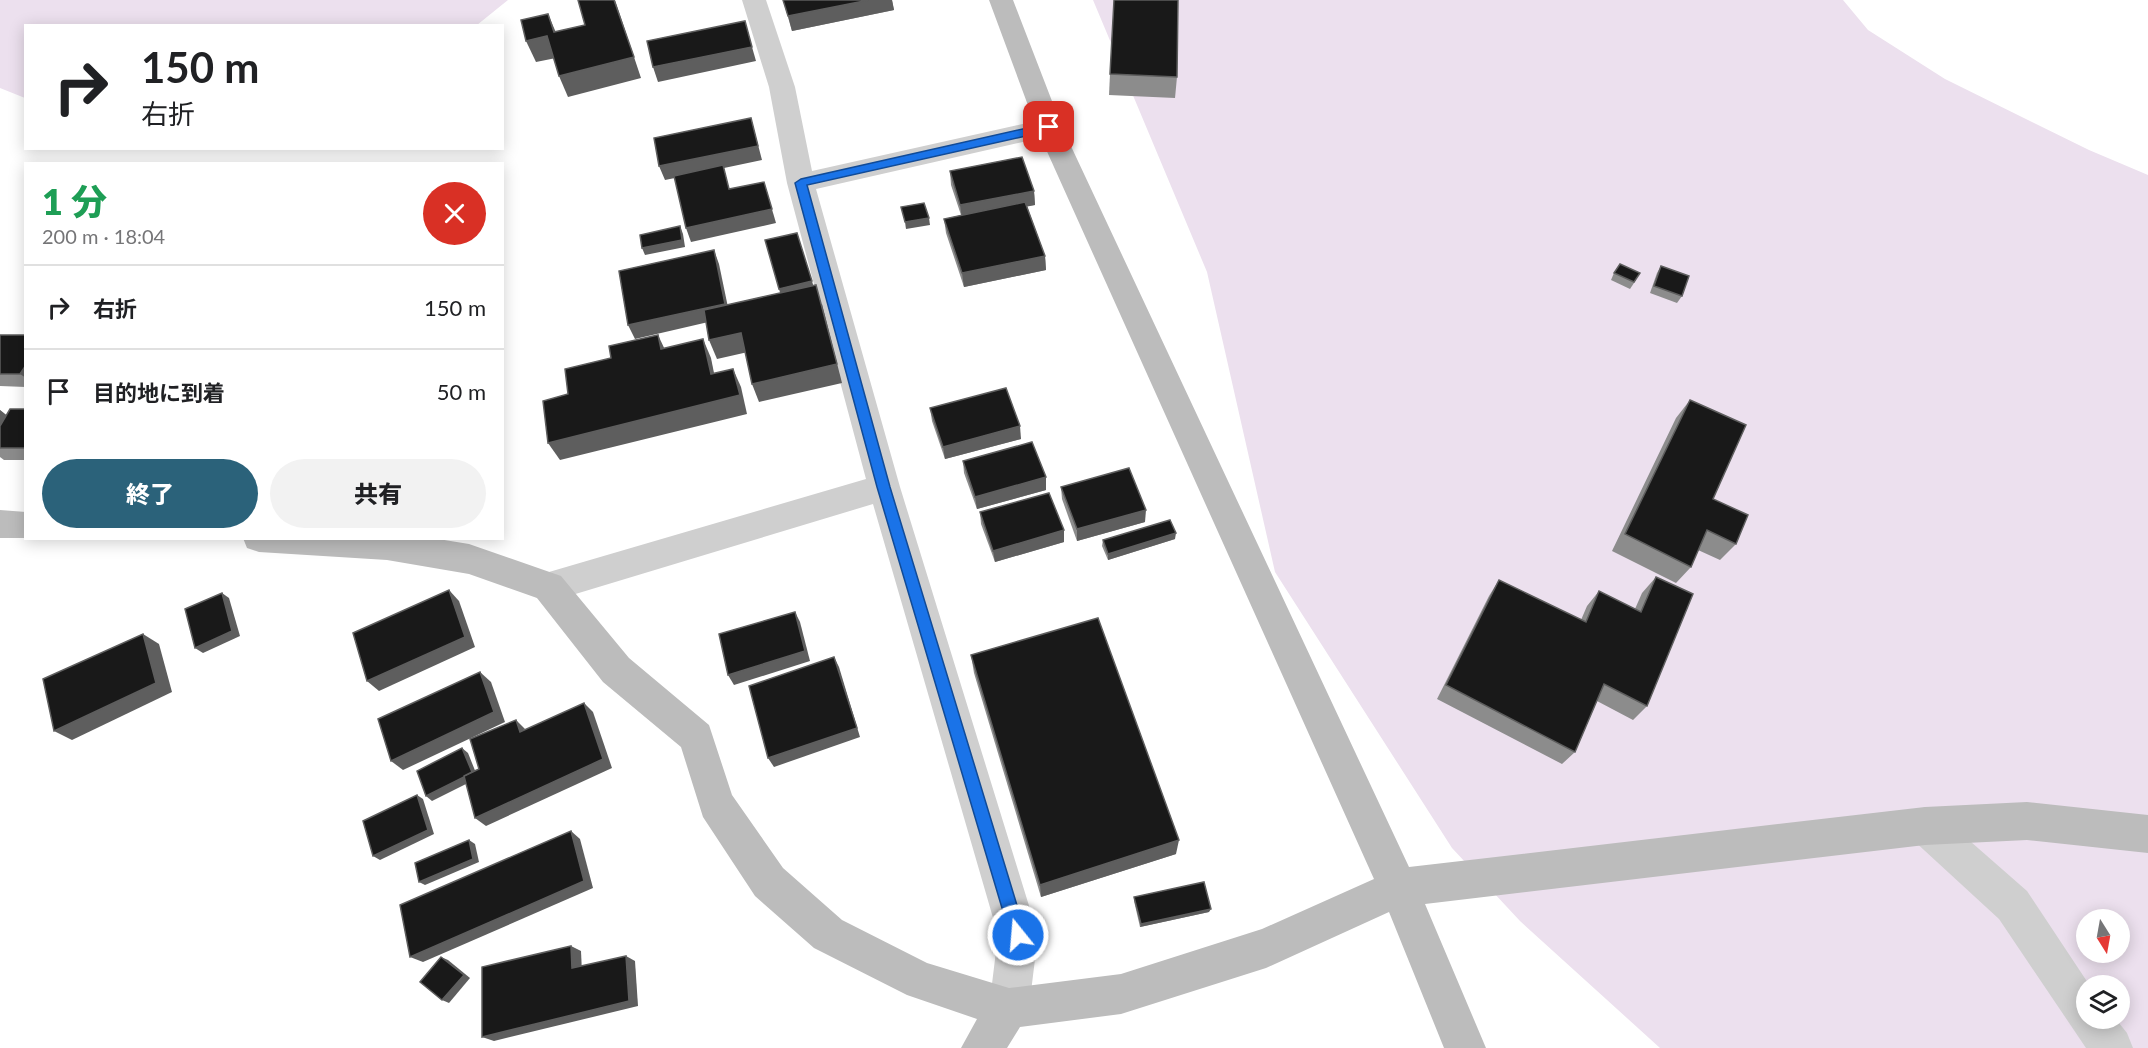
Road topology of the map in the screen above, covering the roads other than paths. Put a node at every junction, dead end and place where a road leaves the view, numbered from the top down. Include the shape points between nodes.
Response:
1 (754, 0) edge
2 (1001, 0) edge
3 (1049, 127) junction
4 (801, 183) junction
5 (884, 487) junction
6 (0, 524) edge
7 (24, 526) edge
8 (291, 540) edge
9 (549, 586) junction
10 (1925, 826) junction
11 (2148, 834) edge
12 (1398, 888) junction
13 (2076, 1000) edge
14 (1009, 1008) junction
15 (2097, 1029) edge
16 (982, 1048) edge
17 (1465, 1048) edge
18 (2112, 1048) edge

1 - 4 street via 782,87
2 - 3 street
3 - 4 street
3 - 12 street
4 - 5 street
5 - 9 street
5 - 14 street via 1018,935
6 - 7 street
8 - 9 street via 387,546 469,559
9 - 14 street via 616,670 696,737 716,804 769,882 828,934 921,981
10 - 11 street via 2027,820
10 - 12 street
10 - 13 street via 2013,905
12 - 14 street via 1266,948 1121,994
12 - 17 street
14 - 16 street
15 - 18 street

